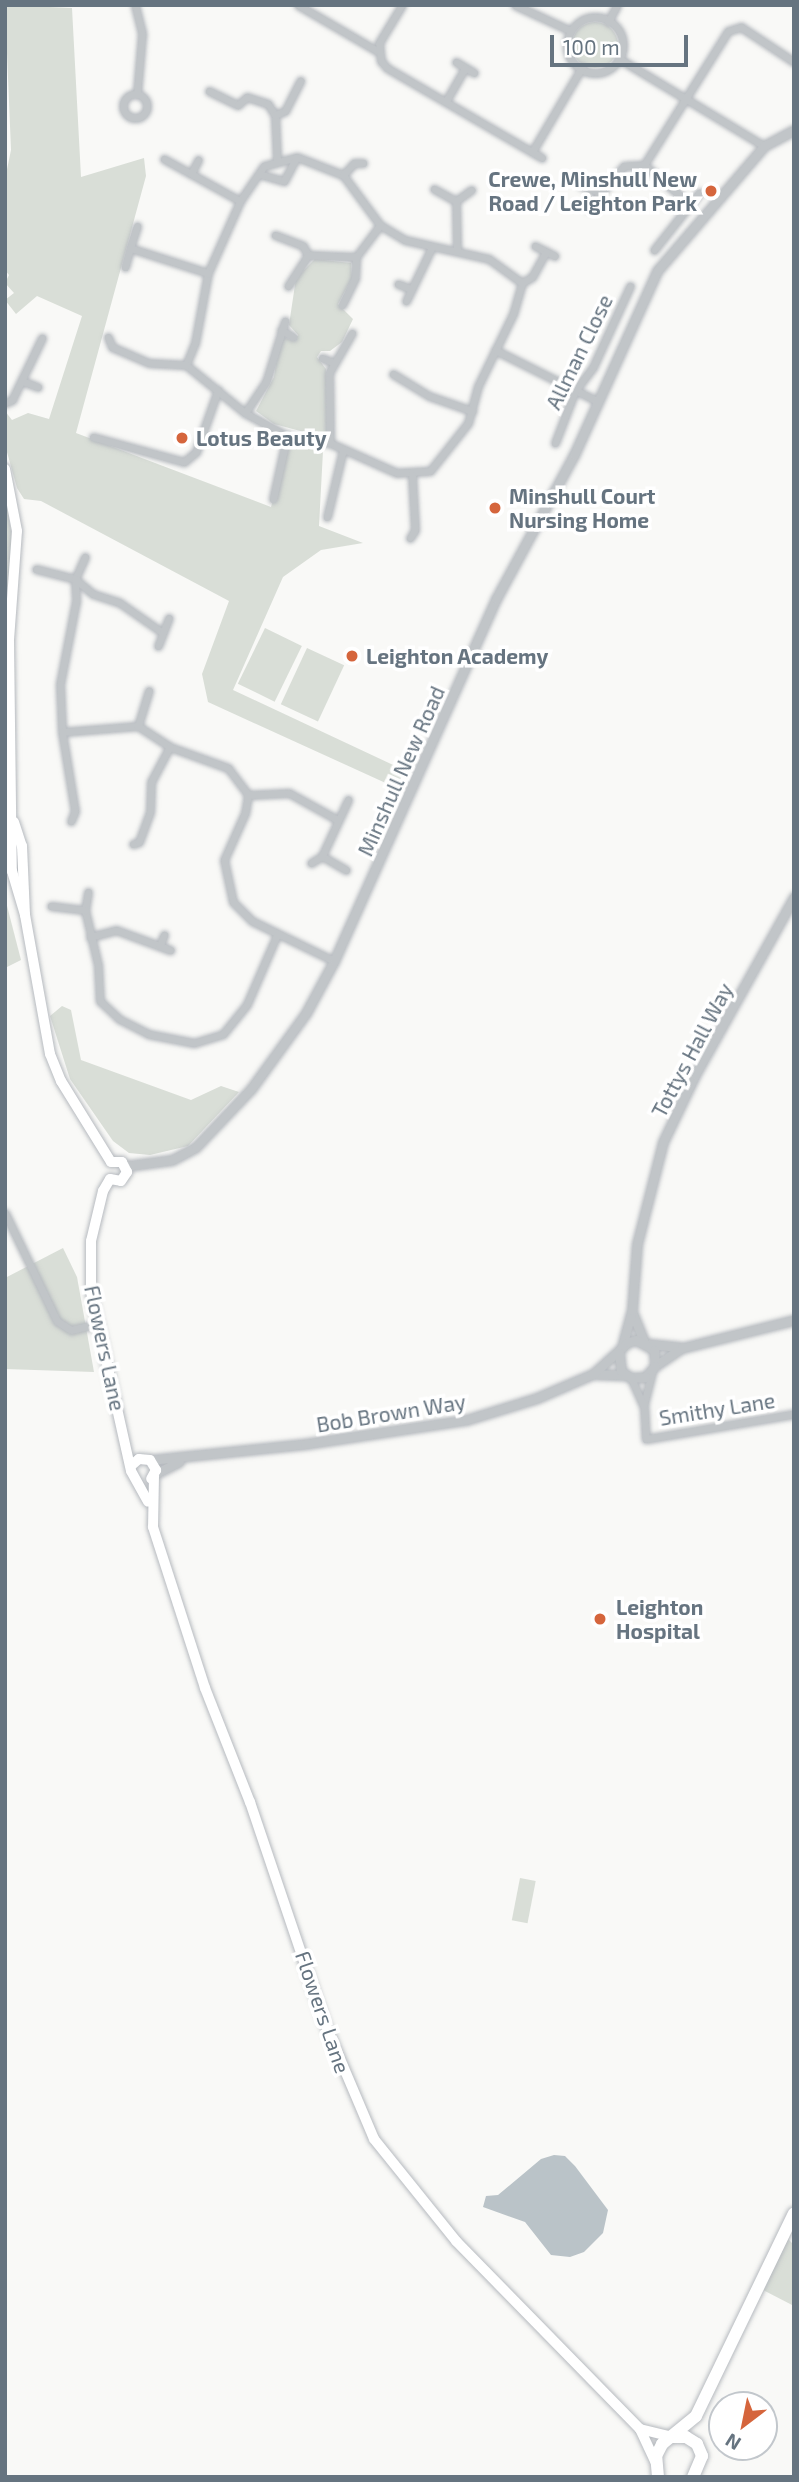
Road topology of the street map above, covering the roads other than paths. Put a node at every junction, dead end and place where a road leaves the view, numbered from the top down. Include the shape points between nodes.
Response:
1 (135, 5) edge
2 (298, 5) edge
3 (402, 5) edge
4 (515, 5) edge
5 (617, 5) edge
6 (608, 22) junction
7 (571, 31) junction
8 (377, 51) junction
9 (618, 58) junction
10 (456, 62) dead end
11 (794, 62) edge
12 (582, 67) junction
13 (465, 68) junction
14 (474, 73) dead end
15 (300, 81) dead end
16 (209, 91) dead end
17 (137, 94) dead end
18 (687, 98) junction
19 (446, 101) junction
20 (275, 115) junction
21 (794, 130) edge
22 (764, 146) junction
23 (532, 152) junction
24 (352, 154) dead end
25 (297, 157) junction
26 (542, 158) dead end
27 (164, 159) dead end
28 (277, 159) junction
29 (198, 160) dead end
30 (354, 163) junction
31 (363, 163) dead end
32 (644, 165) junction
33 (191, 174) junction
34 (259, 174) junction
35 (343, 175) junction
36 (582, 185) dead end
37 (434, 189) dead end
38 (471, 190) dead end
39 (598, 192) junction
40 (699, 193) dead end
41 (240, 201) junction
42 (456, 201) junction
43 (691, 204) junction
44 (588, 208) dead end
45 (380, 225) junction
46 (137, 226) dead end
47 (275, 235) dead end
48 (535, 246) dead end
49 (130, 248) junction
50 (431, 249) junction
51 (457, 250) junction
52 (654, 250) dead end
53 (546, 252) junction
54 (308, 256) junction
55 (555, 256) dead end
56 (356, 257) junction
57 (125, 267) dead end
58 (208, 273) junction
59 (522, 282) junction
60 (398, 284) dead end
61 (288, 286) dead end
62 (411, 289) junction
63 (625, 290) dead end
64 (406, 301) dead end
65 (342, 305) dead end
66 (285, 321) dead end
67 (281, 330) junction
68 (352, 333) dead end
69 (108, 337) dead end
70 (293, 337) dead end
71 (42, 338) dead end
72 (495, 350) junction
73 (322, 358) dead end
74 (332, 362) junction
75 (186, 365) junction
76 (393, 374) dead end
77 (22, 381) junction
78 (38, 387) dead end
79 (218, 390) junction
80 (575, 391) junction
81 (599, 402) junction
82 (5, 403) edge
83 (472, 411) junction
84 (245, 413) junction
85 (554, 421) dead end
86 (562, 425) junction
87 (287, 436) junction
88 (93, 437) dead end
89 (330, 443) junction
90 (555, 443) dead end
91 (343, 450) junction
92 (5, 469) edge
93 (412, 475) junction
94 (273, 499) dead end
95 (327, 517) dead end
96 (415, 530) junction
97 (425, 533) dead end
98 (410, 538) dead end
99 (85, 557) dead end
100 (36, 569) dead end
101 (75, 579) junction
102 (169, 618) dead end
103 (163, 633) junction
104 (158, 646) dead end
105 (149, 691) dead end
106 (138, 726) junction
107 (62, 732) junction
108 (170, 747) junction
109 (248, 795) junction
110 (348, 800) dead end
111 (75, 811) junction
112 (85, 812) dead end
113 (14, 820) junction
114 (338, 820) junction
115 (71, 821) dead end
116 (140, 843) dead end
117 (322, 856) junction
118 (311, 863) dead end
119 (346, 870) dead end
120 (9, 871) edge
121 (24, 871) junction
122 (88, 892) dead end
123 (794, 897) edge
124 (51, 906) dead end
125 (85, 910) junction
126 (25, 915) junction
127 (164, 935) dead end
128 (277, 935) junction
129 (90, 937) junction
130 (160, 945) junction
131 (170, 950) dead end
132 (334, 961) junction
133 (111, 1162) junction
134 (126, 1166) junction
135 (110, 1179) junction
136 (5, 1213) edge
137 (632, 1310) junction
138 (794, 1320) edge
139 (97, 1324) junction
140 (647, 1343) junction
141 (681, 1348) junction
142 (620, 1350) junction
143 (654, 1369) junction
144 (593, 1374) junction
145 (629, 1376) junction
146 (644, 1405) junction
147 (794, 1414) edge
148 (126, 1435) junction
149 (148, 1459) junction
150 (187, 1459) junction
151 (132, 1465) junction
152 (154, 1475) junction
153 (138, 1480) junction
154 (150, 1508) junction
155 (794, 2213) edge
156 (696, 2416) junction
157 (640, 2430) junction
158 (673, 2437) junction
159 (697, 2444) junction
160 (660, 2473) edge
161 (693, 2477) edge

1 - 17 street via 142,34
2 - 8 street
3 - 8 street
4 - 7 street
5 - 6 street
6 - 7 street via 587,16
6 - 9 street via 624,37
7 - 12 street via 565,52
8 - 19 street via 387,68
9 - 12 street via 601,75
9 - 18 street
10 - 13 street
11 - 18 street via 734,28
12 - 23 street
13 - 14 street
13 - 19 street
15 - 20 street via 285,111
16 - 20 street via 236,104 247,97 268,104
18 - 22 street
18 - 32 street
19 - 23 street
20 - 28 street
21 - 22 street, Minshull New Road
22 - 81 street, Minshull New Road via 666,256
23 - 26 street
24 - 30 street
25 - 28 street
25 - 34 street via 284,181
25 - 35 street
27 - 33 street
28 - 34 street
29 - 33 street
30 - 31 street
30 - 35 street
32 - 39 street via 624,166
32 - 43 street
33 - 41 street
34 - 41 street
35 - 45 street
36 - 39 street
37 - 42 street
38 - 42 street
39 - 44 street
40 - 43 street
41 - 58 street
42 - 51 street
43 - 52 street
45 - 50 street
45 - 56 street
46 - 49 street
47 - 54 street via 303,246
48 - 53 street
49 - 57 street
49 - 58 street
50 - 51 street
50 - 62 street
51 - 59 street via 489,259
53 - 55 street
53 - 59 street via 532,277
54 - 56 street
54 - 61 street
56 - 65 street via 355,278
58 - 75 street via 195,343
59 - 72 street
60 - 62 street
62 - 64 street
63 - 80 street, Allman Close via 593,367
66 - 67 street
67 - 70 street
67 - 84 street via 266,382
68 - 74 street
69 - 75 street via 112,347 149,363
71 - 77 street
72 - 80 street
72 - 83 street
73 - 74 street
74 - 89 street
75 - 79 street
76 - 83 street via 437,400
77 - 78 street
77 - 82 street via 12,400
79 - 84 street
79 - 88 street via 196,452 184,462
80 - 81 street
80 - 86 street, Allman Close
81 - 132 street, Minshull New Road via 496,599
83 - 93 street via 446,456 430,471
84 - 87 street
85 - 86 street, Allman Close
86 - 90 street, Allman Close
87 - 89 street
87 - 94 street
89 - 91 street
91 - 93 street
91 - 95 street
92 - 113 main road via 17,531 9,641
93 - 96 street
96 - 97 street
96 - 98 street
99 - 101 street
100 - 101 street
101 - 103 street
101 - 107 street via 76,601 60,684
102 - 103 street
103 - 104 street
105 - 106 street
106 - 107 street
106 - 108 street
107 - 111 street
108 - 109 street via 229,768
108 - 116 street via 151,782 150,812
109 - 114 street via 289,793
109 - 128 street via 246,813 224,860 226,882 240,912
110 - 114 street
111 - 112 street
111 - 115 street
113 - 120 main road
113 - 121 main road
114 - 117 street
117 - 118 street
117 - 119 street
120 - 121 street
120 - 126 main road
121 - 126 main road
122 - 125 street
123 - 137 street, Tottys Hall Way via 663,1142 637,1244
124 - 125 street
125 - 129 street
126 - 133 main road via 50,1055
127 - 130 street
128 - 129 street via 239,1015 223,1034 194,1043 143,1032 106,1009 96,993 98,965
128 - 132 street
129 - 130 street via 116,930 152,946
130 - 131 street
132 - 134 street, Minshull New Road via 284,1047 222,1123 185,1154
133 - 134 main road
133 - 135 main road via 106,1170
134 - 135 main road via 122,1180
135 - 139 main road, Flowers Lane via 91,1241 91,1292
136 - 139 street via 57,1321 71,1330
137 - 140 street, Tottys Hall Way
137 - 142 street, Tottys Hall Way
138 - 141 street
139 - 148 main road, Flowers Lane via 109,1388
140 - 141 street
140 - 142 street
140 - 143 street, Tottys Hall Way
141 - 143 street
142 - 144 street, Bob Brown Way
142 - 145 street via 618,1362
143 - 145 street, Bob Brown Way
143 - 146 street
144 - 145 street, Bob Brown Way
144 - 150 street, Bob Brown Way via 466,1420
145 - 146 street
146 - 147 street, Smithy Lane via 646,1439
148 - 149 main road, Flowers Lane
148 - 151 main road, Flowers Lane
149 - 150 street, Bob Brown Way
149 - 151 main road via 139,1458
149 - 152 main road
150 - 152 street, Bob Brown Way
151 - 153 main road, Flowers Lane
152 - 153 main road
152 - 154 main road, Flowers Lane
153 - 154 main road, Flowers Lane
154 - 157 main road, Flowers Lane via 205,1688 250,1802 324,2021 374,2139 456,2241
155 - 156 highway
156 - 158 highway
156 - 159 highway
157 - 158 main road
157 - 160 main road, Flowers Lane
158 - 159 highway via 686,2437
158 - 160 highway via 662,2444
159 - 161 highway via 702,2456

